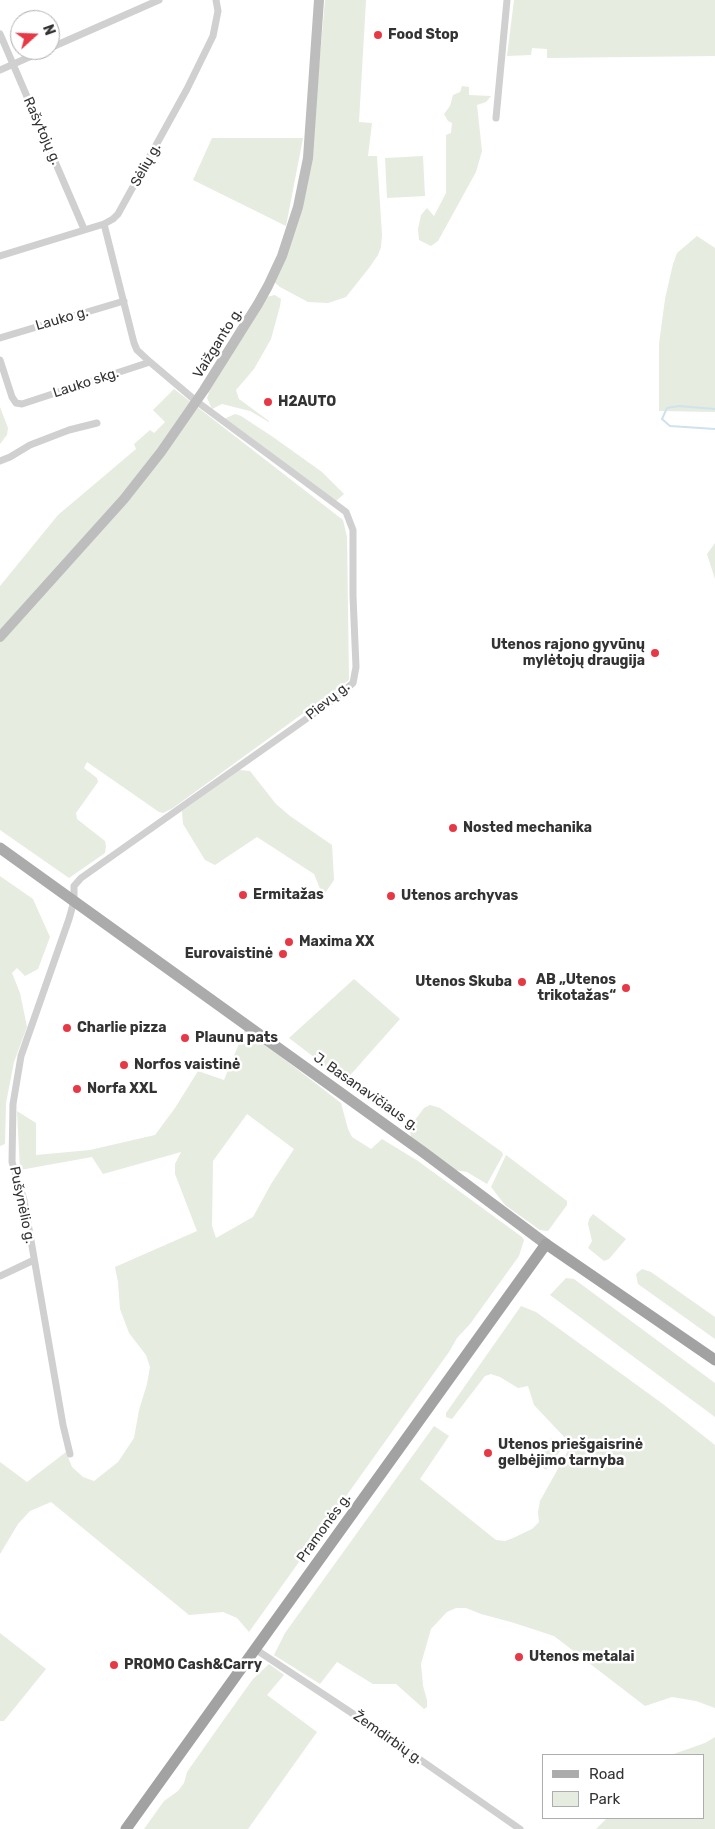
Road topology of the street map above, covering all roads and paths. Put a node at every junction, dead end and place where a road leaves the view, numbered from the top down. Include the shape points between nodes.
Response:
1 (159, 0) edge
2 (216, 0) edge
3 (319, 0) edge
4 (507, 0) edge
5 (0, 34) edge
6 (60, 44) edge
7 (22, 60) edge
8 (13, 64) junction
9 (0, 70) edge
10 (496, 118) dead end
11 (104, 224) junction
12 (84, 229) junction
13 (0, 256) edge
14 (124, 302) junction
15 (0, 338) edge
16 (0, 360) edge
17 (150, 362) junction
18 (196, 401) junction
19 (97, 423) dead end
20 (0, 461) edge
21 (0, 638) edge
22 (0, 848) edge
23 (74, 901) junction
24 (546, 1244) junction
25 (34, 1260) junction
26 (0, 1276) edge
27 (715, 1360) edge
28 (70, 1454) dead end
29 (255, 1649) junction
30 (126, 1829) edge
31 (520, 1829) edge

1 - 6 street
2 - 11 street, Sėlių g. via 218,11 213,36 187,89 118,214
3 - 18 main road, Vaižganto g. via 308,158 298,207 282,256 262,298
4 - 10 street
5 - 8 street, Rašytojų g.
7 - 8 street
8 - 9 street
8 - 12 street, Rašytojų g.
11 - 12 street, Sėlių g.
11 - 14 street, Pievų g.
12 - 13 street, Sėlių g.
14 - 15 street, Lauko g.
14 - 17 street, Pievų g. via 137,350
16 - 17 street, Lauko skg. via 12,397 16,403 22,404
17 - 18 street, Pievų g.
18 - 21 main road, Vaižganto g. via 124,499
18 - 23 street, Pievų g. via 346,512 353,530 356,667 352,683 333,700 80,878 74,886
19 - 20 street via 30,445
22 - 23 main road, J. Basanavičiaus g.
23 - 24 main road, J. Basanavičiaus g.
23 - 25 street, Pušynėlio g. via 21,1056 13,1104 12,1162 24,1200
24 - 27 highway, J. Basanavičiaus g.
24 - 29 highway, Pramonės g.
25 - 26 street
25 - 28 street, Pušynėlio g.
29 - 30 highway, Pramonės g.
29 - 31 street, Žemdirbių g. via 379,1730

